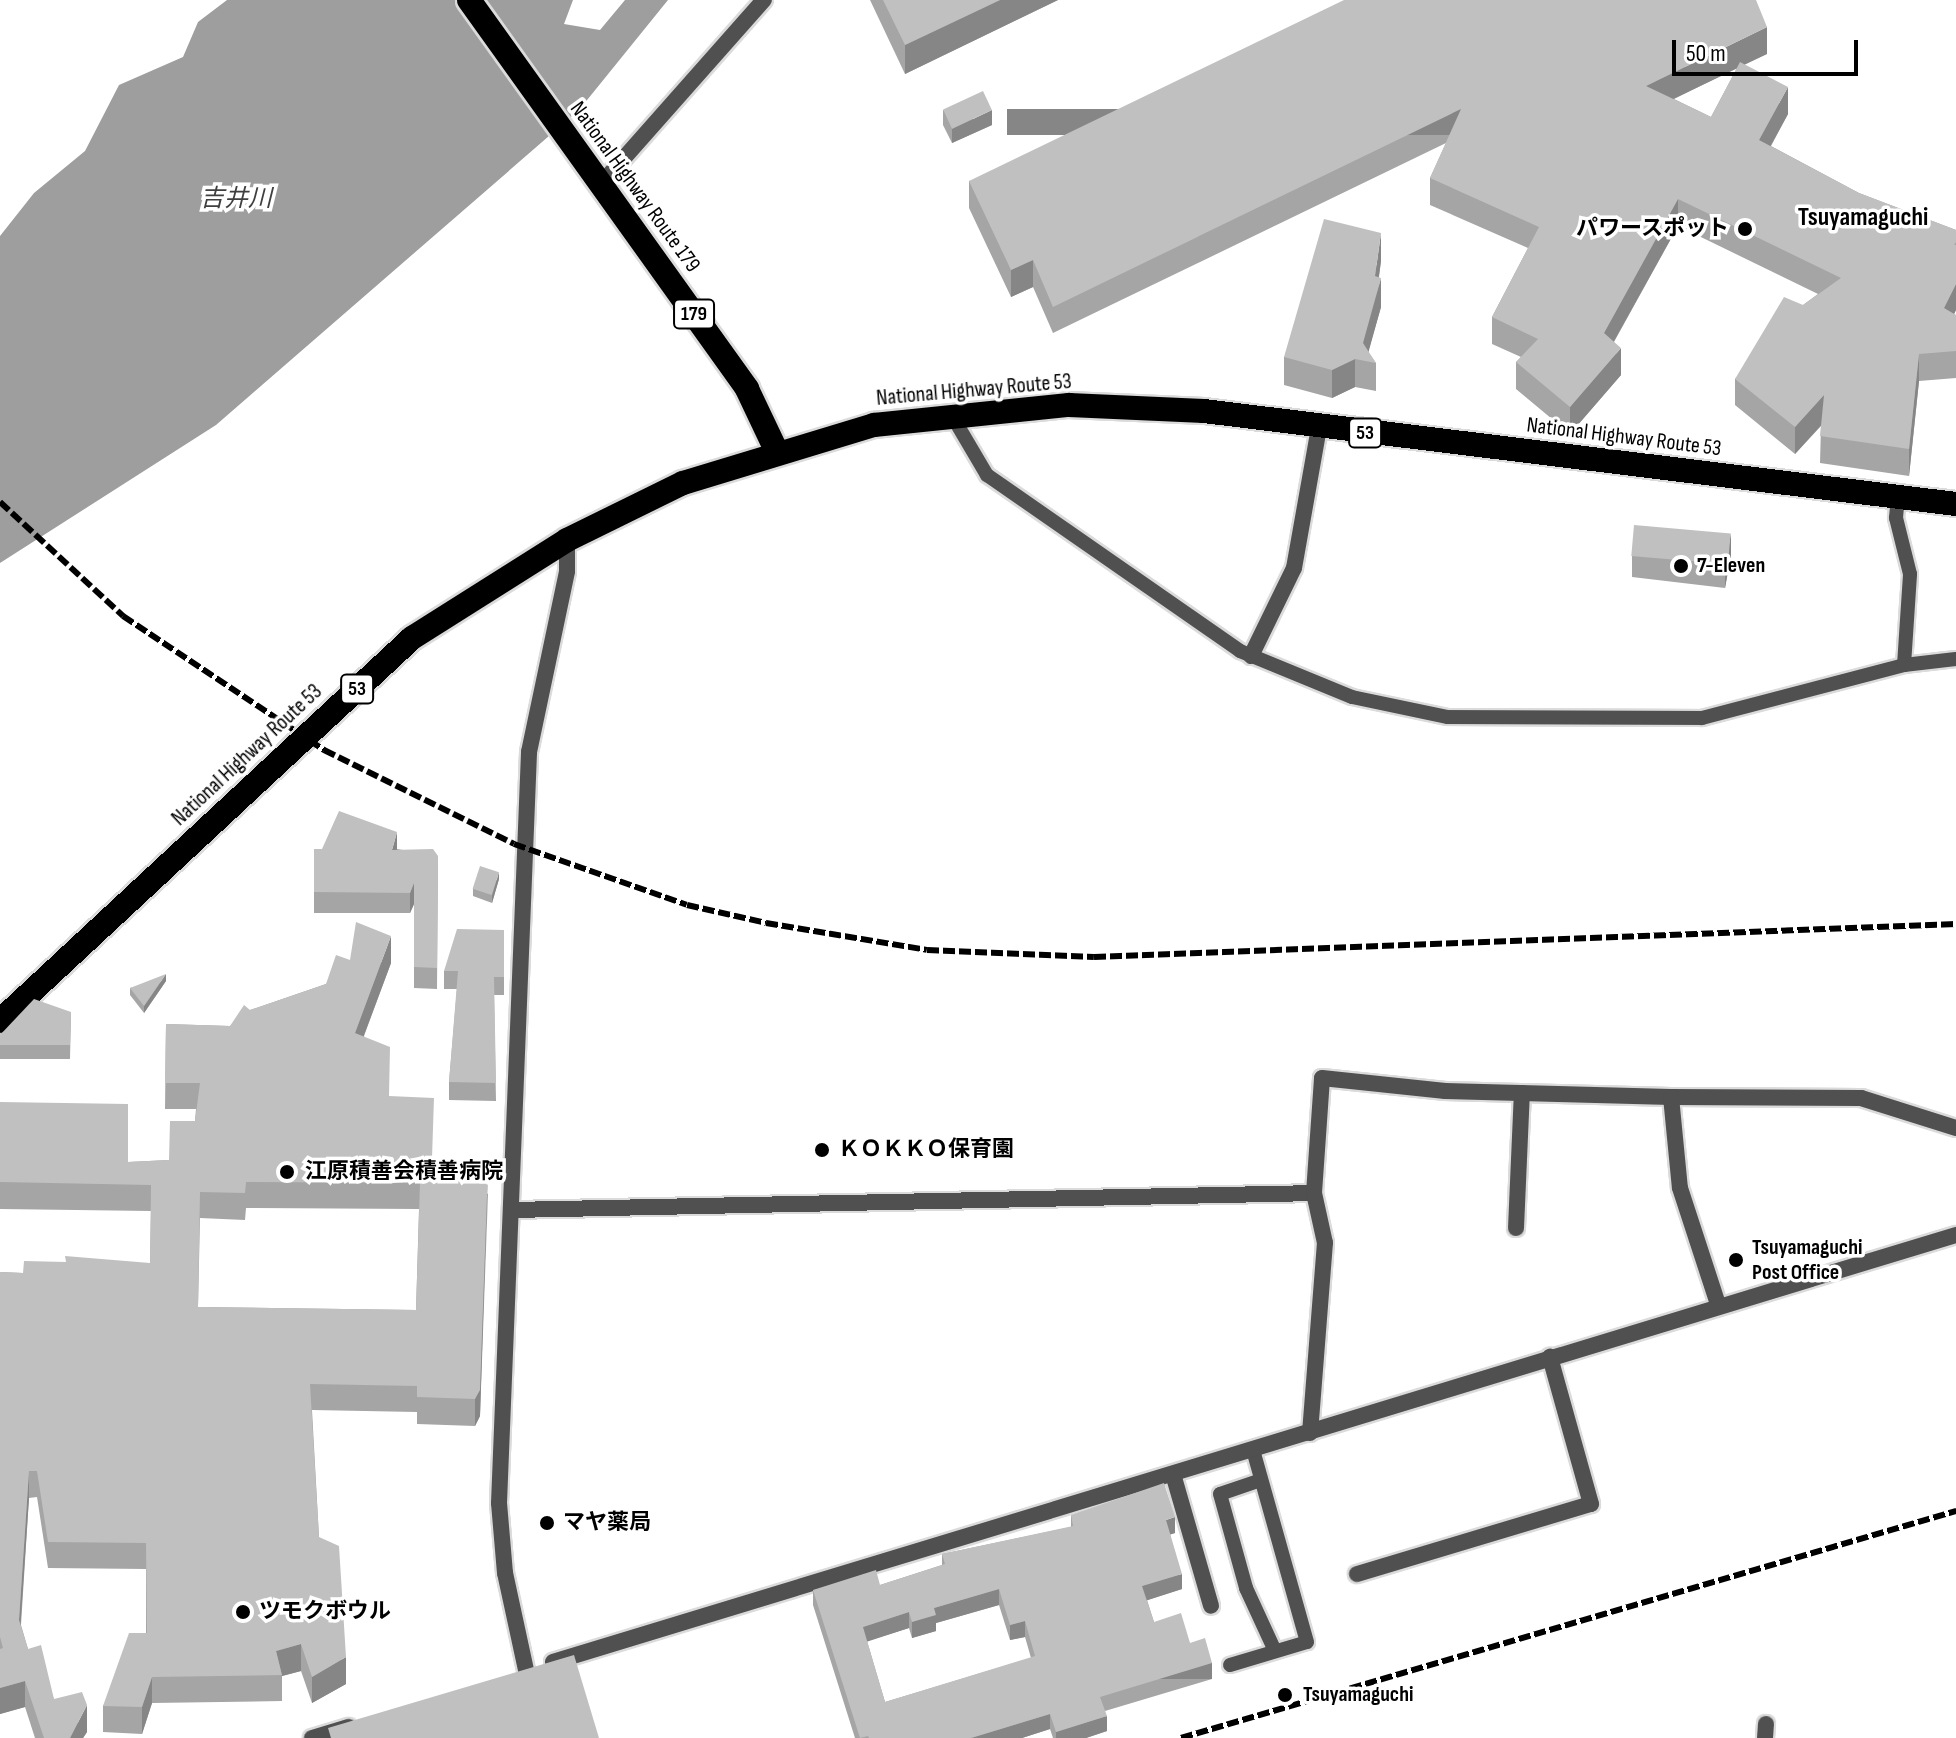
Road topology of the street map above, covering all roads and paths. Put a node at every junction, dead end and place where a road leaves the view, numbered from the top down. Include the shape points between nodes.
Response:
1 (469, 0) edge
2 (764, 0) edge
3 (601, 184) junction
4 (951, 414) junction
5 (1319, 427) junction
6 (776, 450) junction
7 (1898, 496) junction
8 (1956, 504) edge
9 (567, 540) junction
10 (1251, 656) junction
11 (1956, 659) edge
12 (1904, 665) junction
13 (0, 1021) edge
14 (1522, 1093) junction
15 (1671, 1097) junction
16 (1956, 1128) edge
17 (1314, 1193) junction
18 (512, 1210) junction
19 (1516, 1228) dead end
20 (1956, 1235) edge
21 (1718, 1304) junction
22 (1550, 1357) junction
23 (1310, 1433) junction
24 (1253, 1450) junction
25 (1173, 1474) junction
26 (1261, 1480) junction
27 (1357, 1574) dead end
28 (1211, 1606) dead end
29 (1275, 1651) junction
30 (1230, 1665) dead end
31 (363, 1722) edge
32 (312, 1738) edge

1 - 3 highway, National Highway Route 179 / 179
2 - 3 street
3 - 6 highway, National Highway Route 179 / 179 via 747,389
4 - 5 highway, National Highway Route 53 / 53 via 1069,405 1204,411
4 - 6 highway, National Highway Route 53 / 53
4 - 10 lane via 987,475
5 - 7 highway, National Highway Route 53 / 53
5 - 10 street via 1294,568
6 - 9 highway, National Highway Route 53 / 53 via 683,483
7 - 8 highway, National Highway Route 53 / 53
7 - 12 lane via 1896,518 1910,574
9 - 13 highway, National Highway Route 53 / 53 via 412,638
9 - 18 street via 567,571 529,752
10 - 12 lane via 1352,697 1448,717 1702,718
11 - 12 lane
14 - 15 street
14 - 17 street via 1322,1078
14 - 19 street
15 - 16 street via 1861,1098
15 - 21 street via 1680,1188
17 - 18 street
17 - 23 street via 1325,1243
18 - 25 street via 499,1503 519,1673
20 - 21 street
21 - 22 street
22 - 23 street
22 - 27 street via 1591,1504
23 - 24 street
24 - 25 street
24 - 26 lane
25 - 28 street
26 - 29 lane via 1307,1642
26 - 29 lane via 1220,1494 1246,1588
29 - 30 lane
31 - 32 street

